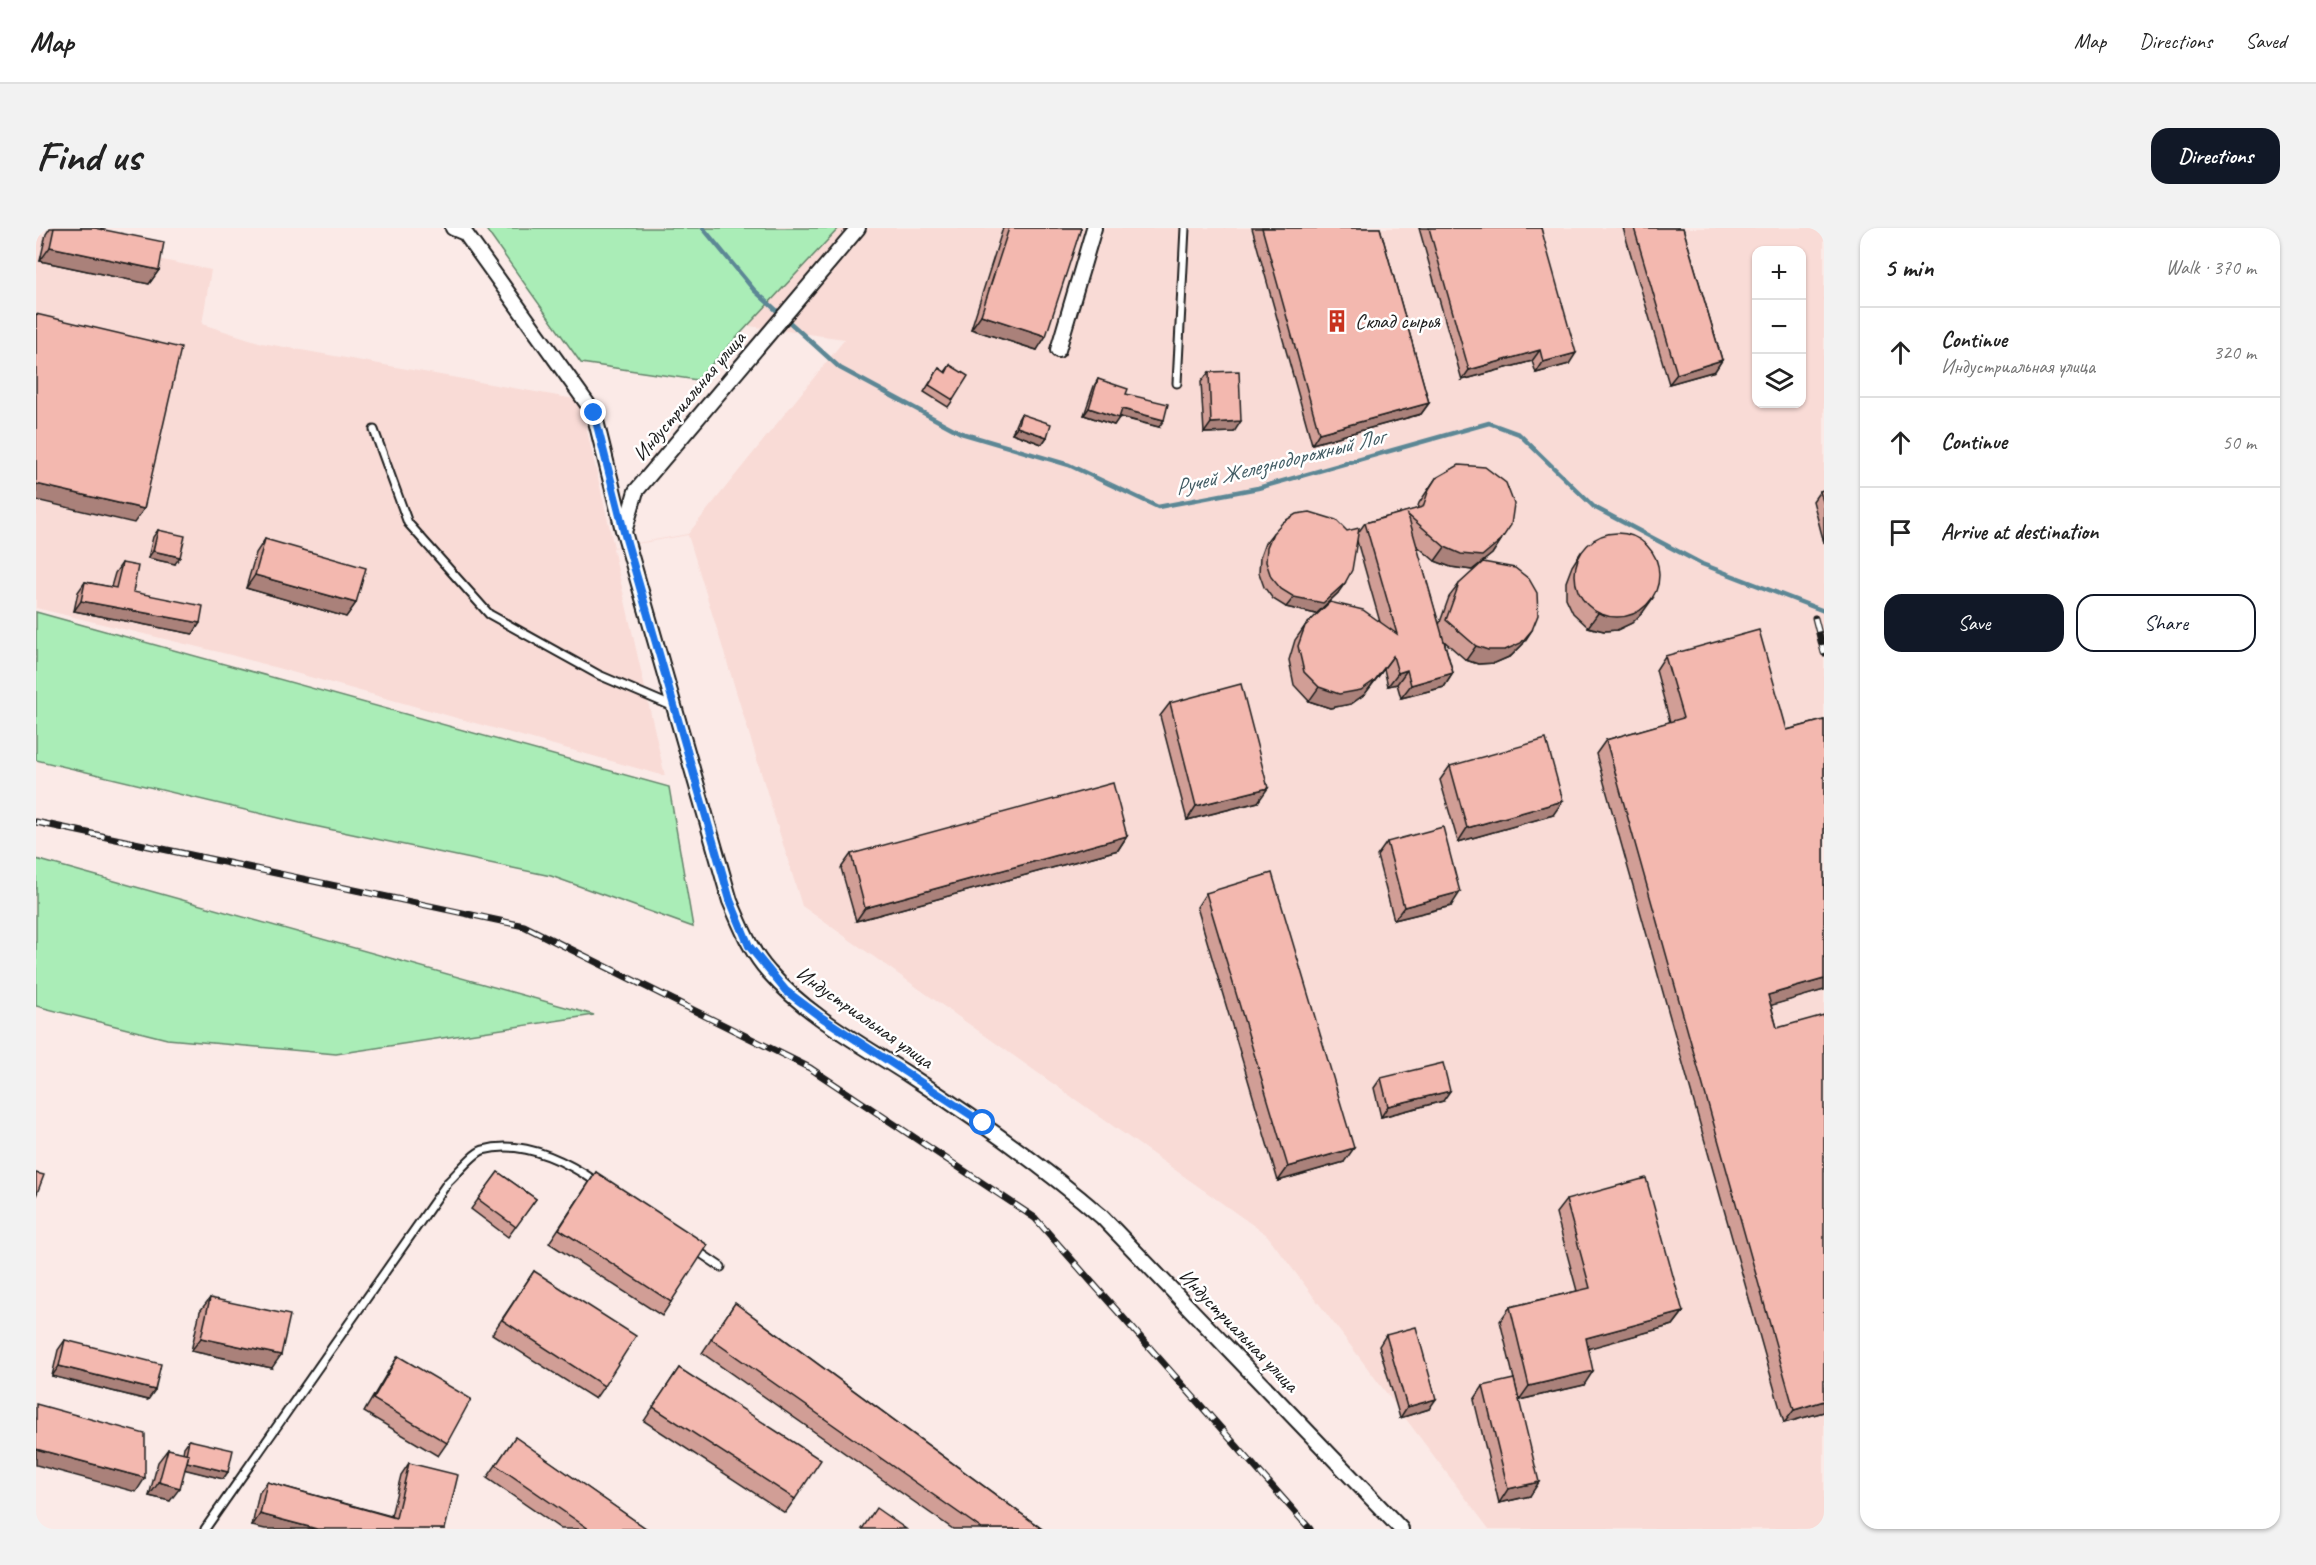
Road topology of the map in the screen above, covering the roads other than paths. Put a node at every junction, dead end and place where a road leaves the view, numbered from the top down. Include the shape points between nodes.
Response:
1 (453, 228) edge
2 (858, 228) edge
3 (1094, 228) edge
4 (1185, 228) edge
5 (1058, 350) dead end
6 (1178, 384) dead end
7 (374, 430) dead end
8 (624, 532) junction
9 (674, 707) junction
10 (606, 1188) edge
11 (692, 1247) edge
12 (721, 1267) dead end
13 (205, 1529) edge
14 (1401, 1529) edge

1 - 8 street via 465,233 594,413
2 - 8 street, Индустриальная улица via 636,492
3 - 5 street
4 - 6 lane
7 - 9 lane via 408,523 489,614 599,675
8 - 9 street, Индустриальная улица
9 - 14 street, Индустриальная улица via 730,900 749,946 767,971 802,1004 983,1123 1102,1217
10 - 13 lane via 568,1162 519,1148 482,1150 448,1182
11 - 12 lane

